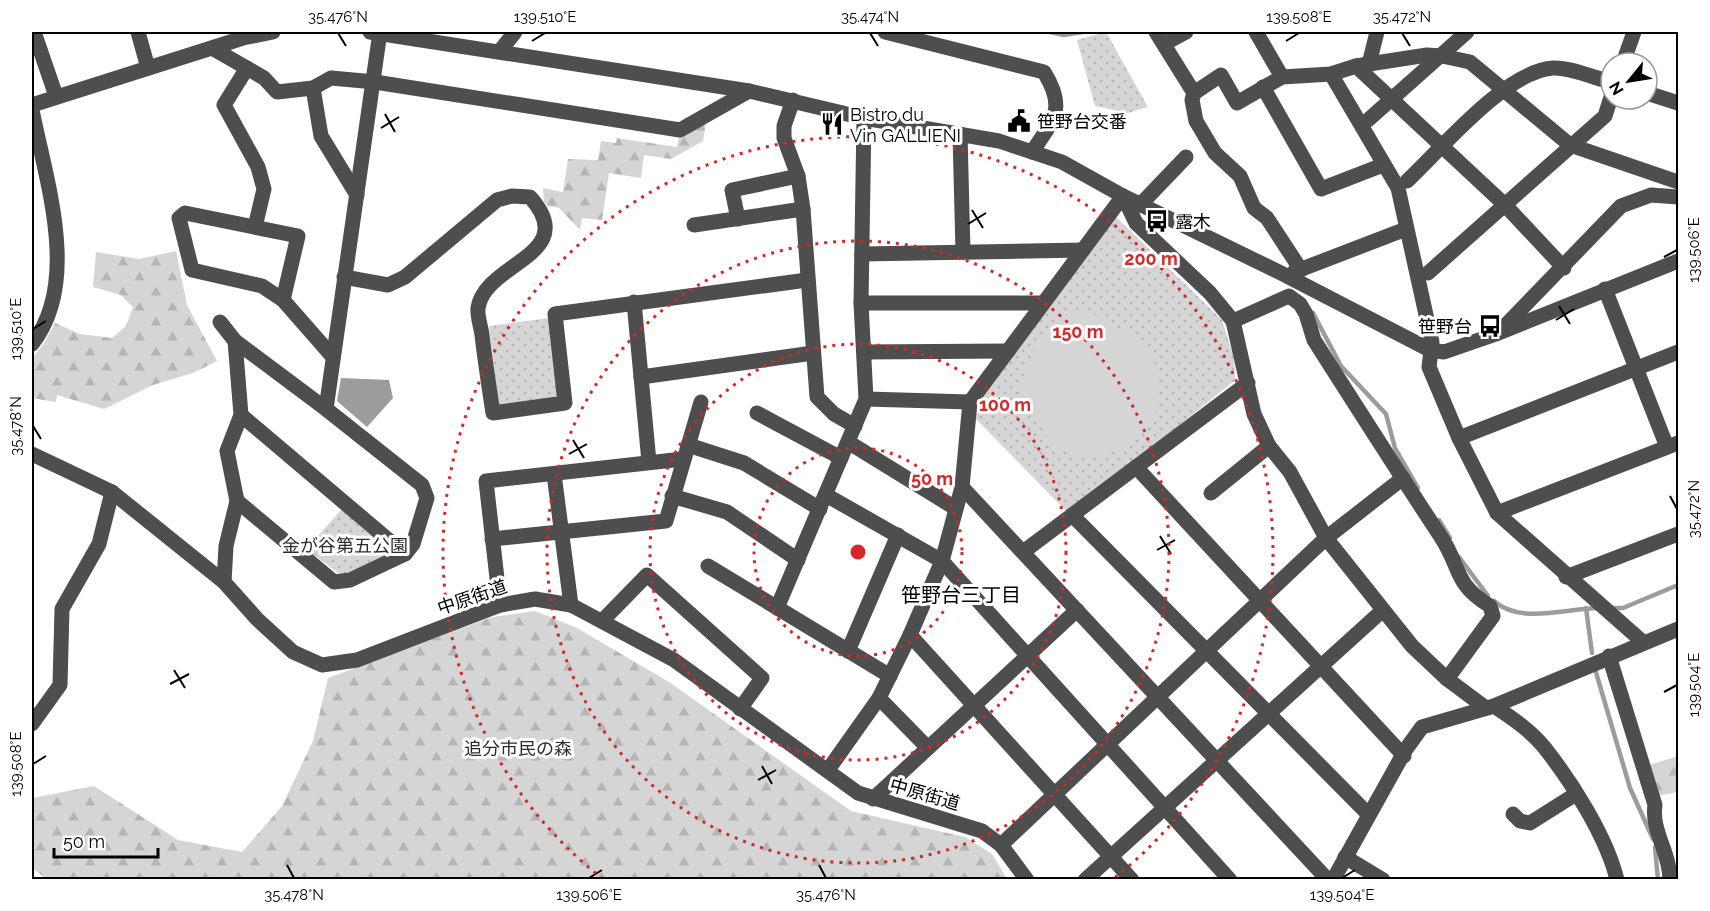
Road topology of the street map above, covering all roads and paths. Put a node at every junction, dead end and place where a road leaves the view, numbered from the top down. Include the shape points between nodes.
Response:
1 (34, 32) edge
2 (138, 32) edge
3 (273, 32) edge
4 (377, 32) edge
5 (515, 32) edge
6 (885, 32) edge
7 (1186, 32) edge
8 (1256, 32) edge
9 (1377, 32) edge
10 (1467, 32) edge
11 (1634, 32) edge
12 (1160, 38) edge
13 (212, 48) junction
14 (500, 51) junction
15 (1627, 51) edge
16 (1442, 56) junction
17 (1363, 65) junction
18 (148, 68) junction
19 (248, 68) junction
20 (1331, 74) junction
21 (1281, 77) junction
22 (1599, 79) edge
23 (375, 82) junction
24 (1263, 87) junction
25 (313, 88) junction
26 (1503, 88) junction
27 (749, 91) junction
28 (1194, 93) junction
29 (56, 96) junction
30 (1659, 97) edge
31 (1391, 99) junction
32 (793, 100) junction
33 (1678, 103) edge
34 (32, 105) edge
35 (32, 110) edge
36 (1607, 111) edge
37 (864, 118) junction
38 (1368, 120) dead end
39 (960, 134) junction
40 (1570, 145) junction
41 (1442, 147) junction
42 (1032, 152) junction
43 (1186, 157) dead end
44 (1383, 165) junction
45 (798, 176) junction
46 (1407, 181) dead end
47 (1678, 182) edge
48 (357, 195) junction
49 (1123, 196) junction
50 (1678, 197) edge
51 (1140, 205) junction
52 (1505, 205) junction
53 (803, 209) junction
54 (738, 219) junction
55 (694, 225) dead end
56 (255, 227) junction
57 (1406, 229) junction
58 (1083, 250) junction
59 (963, 252) junction
60 (862, 254) junction
61 (1678, 261) edge
62 (1564, 268) junction
63 (1428, 273) dead end
64 (1294, 275) junction
65 (344, 277) junction
66 (807, 280) junction
67 (1605, 289) junction
68 (1289, 296) junction
69 (283, 300) junction
70 (634, 302) junction
71 (861, 303) junction
72 (1042, 303) junction
73 (1233, 321) junction
74 (220, 322) dead end
75 (1498, 333) junction
76 (235, 341) junction
77 (32, 344) edge
78 (864, 351) junction
79 (1008, 351) junction
80 (1430, 351) junction
81 (1678, 352) edge
82 (813, 353) junction
83 (333, 357) junction
84 (1637, 367) junction
85 (641, 377) junction
86 (1248, 383) junction
87 (866, 399) junction
88 (701, 402) dead end
89 (970, 402) junction
90 (326, 409) junction
91 (757, 413) dead end
92 (240, 415) junction
93 (855, 426) junction
94 (1459, 438) junction
95 (848, 442) junction
96 (1673, 445) edge
97 (1269, 446) junction
98 (685, 452) junction
99 (32, 454) edge
100 (841, 458) junction
101 (649, 462) junction
102 (1136, 467) junction
103 (554, 474) junction
104 (1402, 478) junction
105 (962, 487) junction
106 (112, 492) junction
107 (1211, 493) dead end
108 (672, 496) junction
109 (237, 501) junction
110 (823, 502) junction
111 (955, 508) junction
112 (1497, 513) junction
113 (1072, 515) junction
114 (563, 531) junction
115 (1678, 534) edge
116 (898, 535) junction
117 (1326, 538) junction
118 (492, 539) junction
119 (1023, 552) junction
120 (405, 554) junction
121 (798, 560) junction
122 (942, 561) junction
123 (708, 566) dead end
124 (1566, 577) junction
125 (224, 582) junction
126 (1259, 600) junction
127 (500, 605) junction
128 (571, 605) junction
129 (777, 608) junction
130 (1077, 610) junction
131 (1383, 610) junction
132 (603, 620) junction
133 (1678, 629) edge
134 (910, 635) junction
135 (1644, 643) junction
136 (848, 651) junction
137 (1206, 651) junction
138 (1028, 656) junction
139 (1609, 656) junction
140 (1321, 666) junction
141 (890, 676) junction
142 (1447, 679) junction
143 (1158, 696) junction
144 (879, 698) junction
145 (974, 706) junction
146 (1490, 707) junction
147 (740, 709) junction
148 (1269, 713) junction
149 (32, 724) edge
150 (1108, 744) junction
151 (928, 748) junction
152 (1404, 756) junction
153 (1217, 760) junction
154 (828, 770) junction
155 (1054, 794) junction
156 (1576, 794) junction
157 (873, 799) junction
158 (1165, 807) junction
159 (1369, 815) junction
160 (1515, 821) dead end
161 (1001, 844) junction
162 (1111, 856) junction
163 (1345, 857) junction
164 (1027, 879) edge
165 (1085, 879) edge
166 (1132, 879) edge
167 (1230, 879) edge
168 (1328, 879) edge
169 (1333, 879) edge
170 (1383, 879) edge
171 (1617, 879) edge
172 (1670, 879) edge

1 - 29 street
2 - 18 street
3 - 13 street
4 - 14 street
4 - 23 street
5 - 14 street
6 - 42 street via 1044,72 1058,106
7 - 12 street
8 - 21 street
9 - 17 street
10 - 16 street
11 - 15 street
12 - 28 street
13 - 18 street
13 - 19 street
14 - 27 street
16 - 17 street
16 - 26 street via 1470,62
16 - 31 street
17 - 20 street
17 - 31 street
18 - 29 street
19 - 25 street via 277,92
19 - 56 street via 224,105 258,167 264,189
20 - 21 street
20 - 44 street
21 - 24 street
22 - 26 street via 1554,68 1524,75
23 - 25 street via 331,78
23 - 27 street via 680,130
23 - 48 street
24 - 28 street via 1237,103 1221,75
24 - 44 street via 1321,189
25 - 48 street via 321,135
26 - 40 street
26 - 41 street
27 - 32 street
28 - 64 street via 1197,121 1215,153 1240,176 1254,208 1267,218
29 - 34 street
30 - 33 street
31 - 38 street
31 - 41 street
32 - 37 street
32 - 45 street via 784,138
35 - 77 street via 54,224 58,279 50,316
36 - 40 street
37 - 39 street
37 - 60 street
39 - 42 street
39 - 59 street
40 - 47 street
40 - 52 street
41 - 46 street
41 - 52 street
42 - 49 street via 1062,162
43 - 51 street
44 - 57 street via 1398,188
45 - 53 street
45 - 54 street via 732,190
48 - 65 street
49 - 51 street
49 - 58 street
49 - 73 street via 1136,223 1210,293
50 - 62 street via 1651,195 1621,206
51 - 64 street
52 - 62 street
52 - 63 street
53 - 54 street
53 - 66 street
54 - 55 street
56 - 69 street via 298,236
56 - 69 street via 185,213 179,218 192,270 262,286
57 - 64 street
57 - 80 street via 1432,342
58 - 59 street
58 - 72 street
59 - 60 street
60 - 71 street
61 - 67 street
62 - 75 street
64 - 68 street
64 - 80 street
65 - 70 street via 388,285 405,277 496,200 530,197 543,211 546,228 537,247 485,291 478,308 493,413 565,404 555,314
65 - 83 street
66 - 70 street
66 - 82 street
67 - 75 street
67 - 84 street
68 - 73 street
68 - 104 street via 1300,304 1314,340
69 - 83 street
70 - 85 street
71 - 72 street
71 - 78 street
72 - 79 street
73 - 86 street
74 - 76 street
75 - 80 street via 1444,352
76 - 90 street
76 - 92 street
78 - 79 street
78 - 87 street
79 - 89 street
80 - 94 street via 1429,367
81 - 84 street
82 - 85 street
82 - 93 street via 817,397 834,414
83 - 90 street
84 - 94 street
84 - 96 street
85 - 101 street
86 - 97 street via 1254,414
86 - 102 street
87 - 89 street
87 - 93 street
88 - 98 street
89 - 105 street
90 - 120 street via 422,485 427,498 413,544
91 - 100 street
92 - 109 street via 227,451
92 - 120 street
93 - 95 street
94 - 112 street
95 - 100 street
95 - 111 street
96 - 112 street
97 - 107 street
97 - 117 street via 1290,471
98 - 101 street
98 - 108 street
98 - 110 street via 744,463
99 - 106 street, 中原街道
100 - 110 street
101 - 103 street
102 - 113 street
102 - 126 street
103 - 114 street
103 - 118 street via 486,481
104 - 117 street
104 - 142 street via 1444,542 1460,580 1490,606 1493,616
105 - 111 street
105 - 119 street
106 - 125 street, 中原街道
106 - 149 street via 99,544 62,609 60,685
108 - 114 street via 666,521
108 - 121 street via 727,512
109 - 120 street via 334,582 350,580
109 - 125 street via 226,546
110 - 116 street
110 - 121 street
111 - 122 street
112 - 124 street
113 - 119 street
113 - 137 street
114 - 118 street
114 - 128 street
115 - 124 street
116 - 122 street
116 - 136 street
117 - 126 street
117 - 131 street
118 - 127 street
119 - 130 street
121 - 129 street
122 - 134 street
122 - 138 street
123 - 129 street
124 - 135 street
125 - 127 street, 中原街道 via 293,652 322,665 357,660
126 - 137 street
126 - 140 street
127 - 128 street, 中原街道 via 535,599
128 - 132 street, 中原街道
129 - 136 street
130 - 138 street
130 - 143 street
131 - 140 street
131 - 142 street via 1412,646
132 - 147 street, 中原街道 via 674,660
132 - 147 street via 647,575 762,678
133 - 135 street
134 - 141 street
134 - 145 street
135 - 139 street
136 - 141 street
137 - 143 street
137 - 148 street
138 - 145 street
138 - 150 street
139 - 146 street
139 - 172 street via 1655,805 1653,819 1670,862
140 - 148 street
140 - 152 street
141 - 144 street
142 - 146 street
143 - 150 street
143 - 153 street
144 - 151 street
144 - 154 street
145 - 151 street
145 - 155 street
146 - 152 street via 1422,727
146 - 156 street via 1518,721 1543,746
147 - 154 street, 中原街道
148 - 153 street
148 - 159 street
150 - 155 street
150 - 158 street
151 - 157 street
152 - 159 street
153 - 158 street
153 - 168 street
154 - 157 street, 中原街道 via 858,793
155 - 161 street
155 - 162 street
156 - 160 street via 1530,823
156 - 171 street via 1612,861
157 - 161 street, 中原街道 via 982,831
158 - 162 street
158 - 167 street
159 - 163 street
161 - 164 street, 中原街道
162 - 165 street
162 - 166 street
163 - 169 street
163 - 170 street

